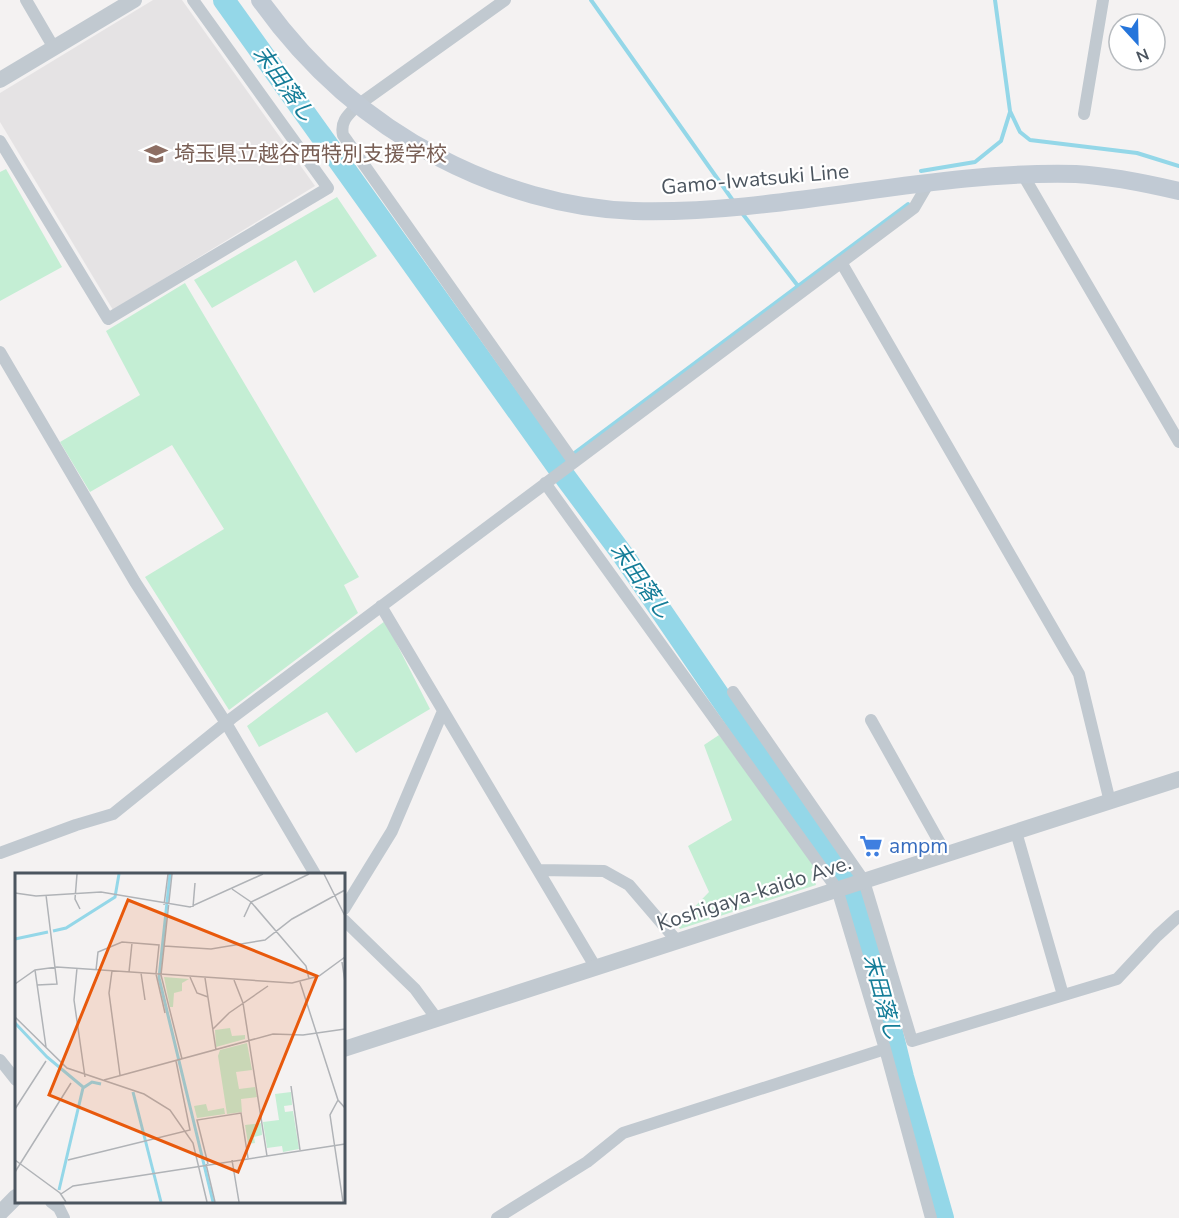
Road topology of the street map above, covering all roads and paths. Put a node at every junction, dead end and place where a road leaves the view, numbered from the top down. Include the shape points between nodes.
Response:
1 (26, 0) edge
2 (134, 0) edge
3 (193, 0) edge
4 (261, 0) edge
5 (505, 0) edge
6 (1103, 0) edge
7 (54, 48) junction
8 (0, 80) edge
9 (358, 105) junction
10 (1084, 114) dead end
11 (0, 141) edge
12 (1023, 175) junction
13 (928, 184) junction
14 (1179, 191) edge
15 (841, 262) junction
16 (0, 352) edge
17 (1179, 442) edge
18 (573, 461) junction
19 (545, 483) junction
20 (381, 606) junction
21 (733, 692) dead end
22 (443, 711) junction
23 (871, 720) dead end
24 (226, 723) junction
25 (1179, 779) edge
26 (1110, 802) junction
27 (1016, 832) junction
28 (0, 853) edge
29 (946, 854) junction
30 (538, 870) junction
31 (314, 873) edge
32 (864, 881) junction
33 (837, 889) junction
34 (345, 907) edge
35 (1179, 916) edge
36 (345, 921) edge
37 (677, 941) junction
38 (596, 968) junction
39 (1063, 996) junction
40 (437, 1019) junction
41 (345, 1049) edge
42 (885, 1049) junction
43 (0, 1060) edge
44 (15, 1079) edge
45 (15, 1198) edge
46 (52, 1203) edge
47 (0, 1213) edge
48 (64, 1218) edge
49 (497, 1218) edge
50 (931, 1218) edge

1 - 7 street
2 - 7 street
3 - 11 street via 328,188 108,319
4 - 9 main road, Gamo-Iwatsuki Line via 304,54
5 - 9 street
6 - 10 street
7 - 8 street
9 - 13 main road, Gamo-Iwatsuki Line via 424,150 486,179 526,194 594,206 631,211 731,207
9 - 18 street via 344,120 343,135
12 - 13 main road, Gamo-Iwatsuki Line
12 - 14 main road, Gamo-Iwatsuki Line via 1078,174
12 - 17 street
13 - 15 street via 914,208
15 - 18 street
15 - 26 street via 1078,674
16 - 24 street via 135,582
18 - 19 street
19 - 20 street
19 - 33 street
20 - 22 street
20 - 24 street
21 - 32 street
22 - 30 street
22 - 34 street via 392,831
23 - 29 street
24 - 28 street via 113,814
24 - 31 street
25 - 26 street, Koshigaya-kaido Ave.
26 - 27 street, Koshigaya-kaido Ave.
27 - 29 street, Koshigaya-kaido Ave.
27 - 39 street
29 - 32 street, Koshigaya-kaido Ave.
30 - 37 street via 604,871 629,885
30 - 38 street
32 - 33 street, Koshigaya-kaido Ave.
32 - 39 street via 912,1041
33 - 37 street, Koshigaya-kaido Ave.
33 - 42 street
35 - 39 street via 1117,980
36 - 40 street via 415,989
37 - 38 street, Koshigaya-kaido Ave.
38 - 40 street, Koshigaya-kaido Ave.
40 - 41 street, Koshigaya-kaido Ave.
42 - 49 street via 623,1133 586,1162
42 - 50 street
43 - 44 street
45 - 47 street
46 - 48 street

